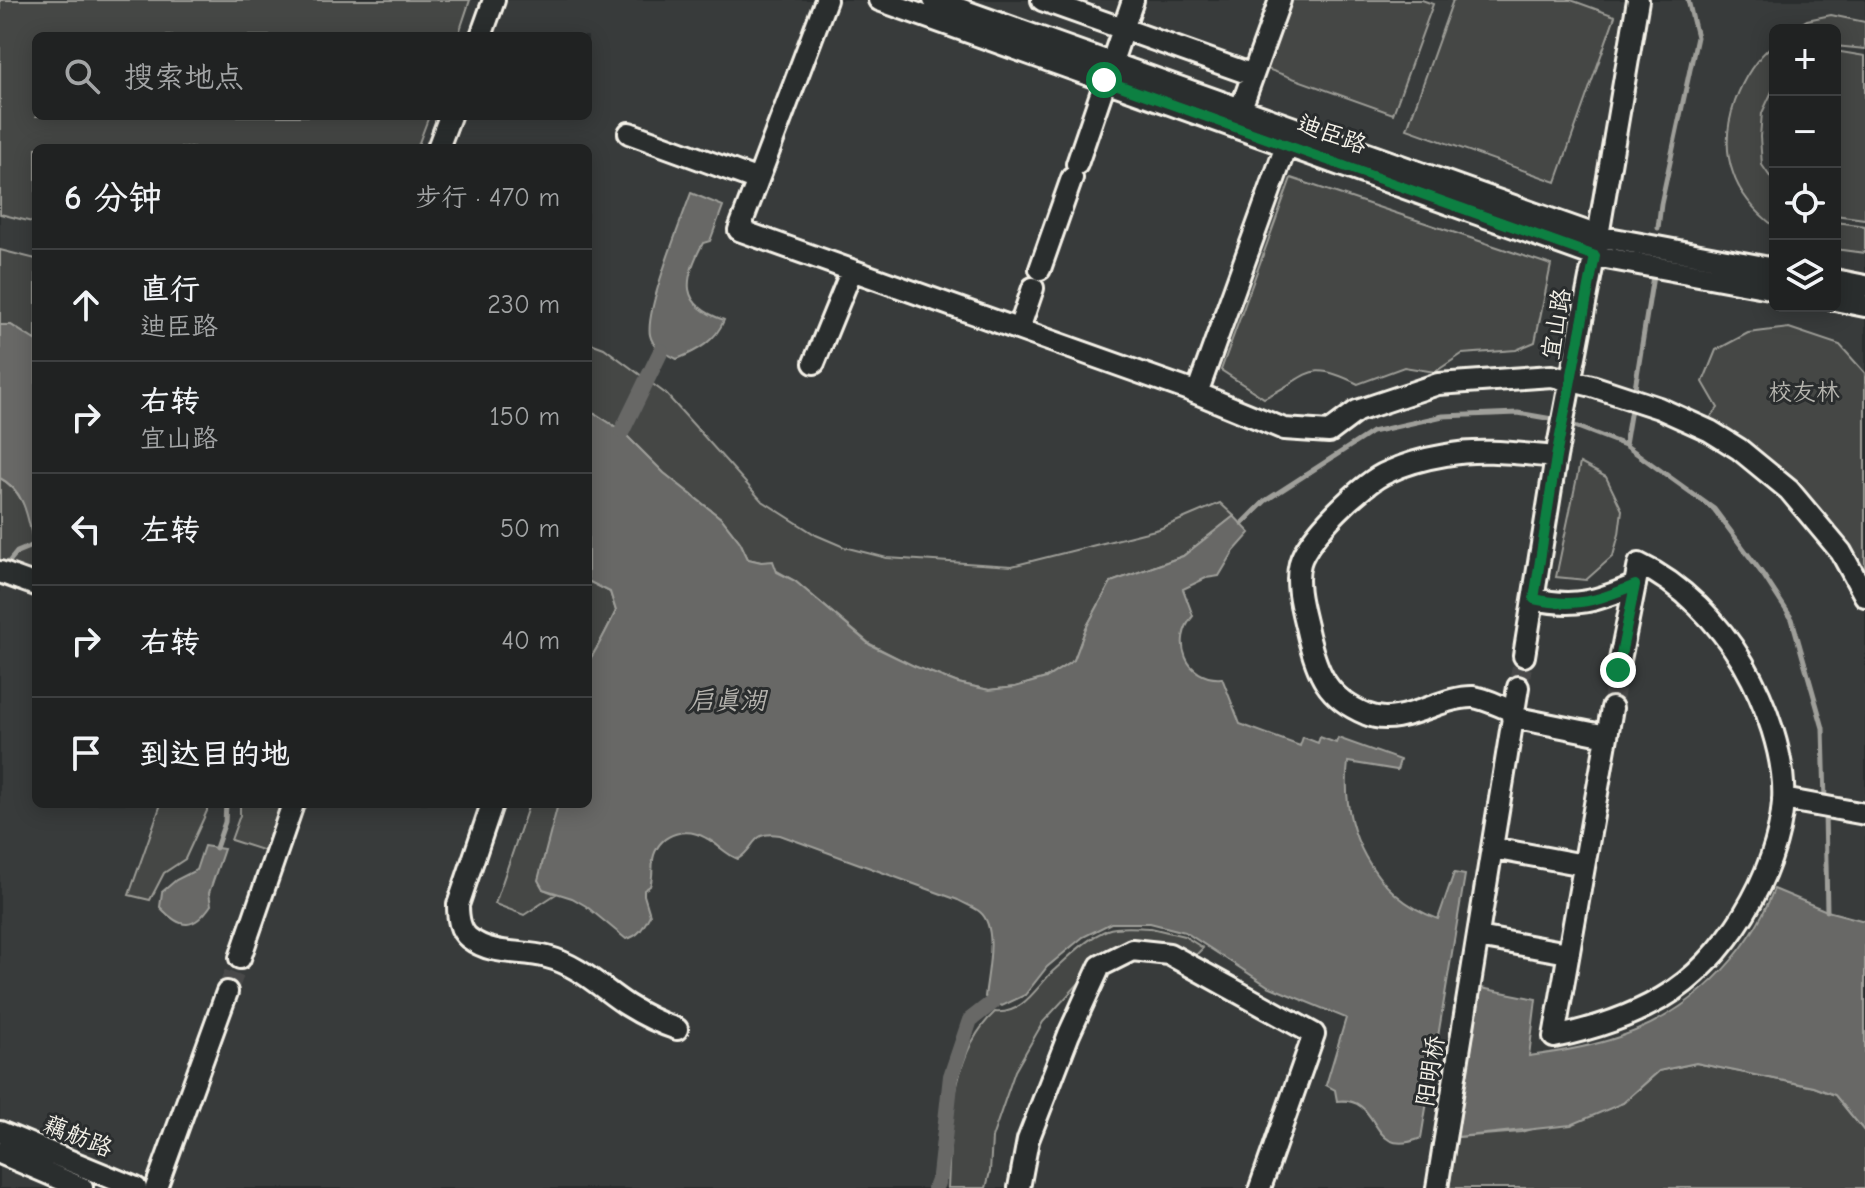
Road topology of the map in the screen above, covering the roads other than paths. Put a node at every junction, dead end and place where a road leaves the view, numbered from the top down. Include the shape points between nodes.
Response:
1 (494, 0) edge
2 (826, 0) edge
3 (879, 0) edge
4 (934, 0) edge
5 (1042, 0) edge
6 (1133, 0) edge
7 (1280, 0) edge
8 (1633, 2) edge
9 (1123, 29) junction
10 (482, 32) edge
11 (1107, 72) junction
12 (1253, 75) junction
13 (1241, 108) junction
14 (448, 120) edge
15 (629, 133) dead end
16 (1290, 136) junction
17 (440, 144) edge
18 (758, 180) junction
19 (1596, 246) junction
20 (1769, 268) edge
21 (852, 270) junction
22 (1841, 281) edge
23 (1865, 286) edge
24 (1769, 288) edge
25 (1841, 301) edge
26 (1865, 306) edge
27 (1019, 329) junction
28 (814, 363) dead end
29 (1570, 389) junction
30 (1197, 393) junction
31 (1557, 451) junction
32 (0, 572) edge
33 (29, 582) edge
34 (1635, 585) junction
35 (1865, 596) edge
36 (1534, 599) junction
37 (1524, 656) tunnel mouth
38 (1618, 670) tunnel mouth
39 (1518, 687) tunnel mouth
40 (1612, 708) tunnel mouth
41 (1512, 714) junction
42 (1607, 736) junction
43 (1790, 801) junction
44 (292, 808) edge
45 (491, 808) edge
46 (1865, 814) edge
47 (1492, 848) junction
48 (1584, 865) junction
49 (1478, 937) junction
50 (1568, 953) junction
51 (240, 958) tunnel mouth
52 (227, 992) tunnel mouth
53 (677, 1029) dead end
54 (0, 1132) edge
55 (0, 1153) edge
56 (82, 1188) edge
57 (136, 1188) edge
58 (156, 1188) edge
59 (1019, 1188) edge
60 (1260, 1188) edge
61 (1437, 1188) edge

1 - 10 street
2 - 18 street
3 - 11 street, 迪臣路
4 - 11 street, 迪臣路
5 - 9 street
6 - 9 street
7 - 12 street
8 - 19 street, 宜山路
9 - 11 street
9 - 12 street
11 - 13 street, 迪臣路
11 - 16 street, 迪臣路
11 - 27 street
12 - 13 street
13 - 16 street, 迪臣路
14 - 17 street
15 - 18 street
16 - 19 street, 迪臣路
16 - 30 street
18 - 21 street via 739,230
19 - 20 street, 迪臣路
19 - 24 street, 迪臣路
19 - 29 street, 宜山路
21 - 27 street
21 - 28 street
22 - 23 street
25 - 26 street
27 - 30 street
29 - 30 street via 1552,376 1438,384 1357,411 1329,432 1284,429
29 - 31 street, 宜山路
29 - 35 street via 1659,408 1739,449 1789,490 1841,552
31 - 36 street, 宜山路
31 - 41 street via 1447,455 1386,472 1341,507 1300,563 1299,596 1316,668 1335,696 1368,716 1404,716 1473,697
32 - 33 street
34 - 36 street via 1585,603
34 - 38 street
34 - 43 street via 1639,564 1705,612 1730,642 1772,724
36 - 37 street, 宜山路
39 - 41 street
40 - 42 street
41 - 42 street
41 - 47 street
42 - 48 street
43 - 46 street
43 - 50 street via 1763,876 1734,932 1665,997 1622,1019 1554,1037
44 - 51 street
45 - 53 street via 458,905 458,921 468,938 494,950 548,957 587,975 651,1020
47 - 48 street
47 - 49 street
48 - 50 street
49 - 50 street
49 - 61 street, 阳明桥
52 - 58 street
54 - 57 street, 藕舫路
55 - 56 street, 藕舫路
59 - 60 street via 1028,1140 1100,966 1132,950 1169,954 1314,1034

